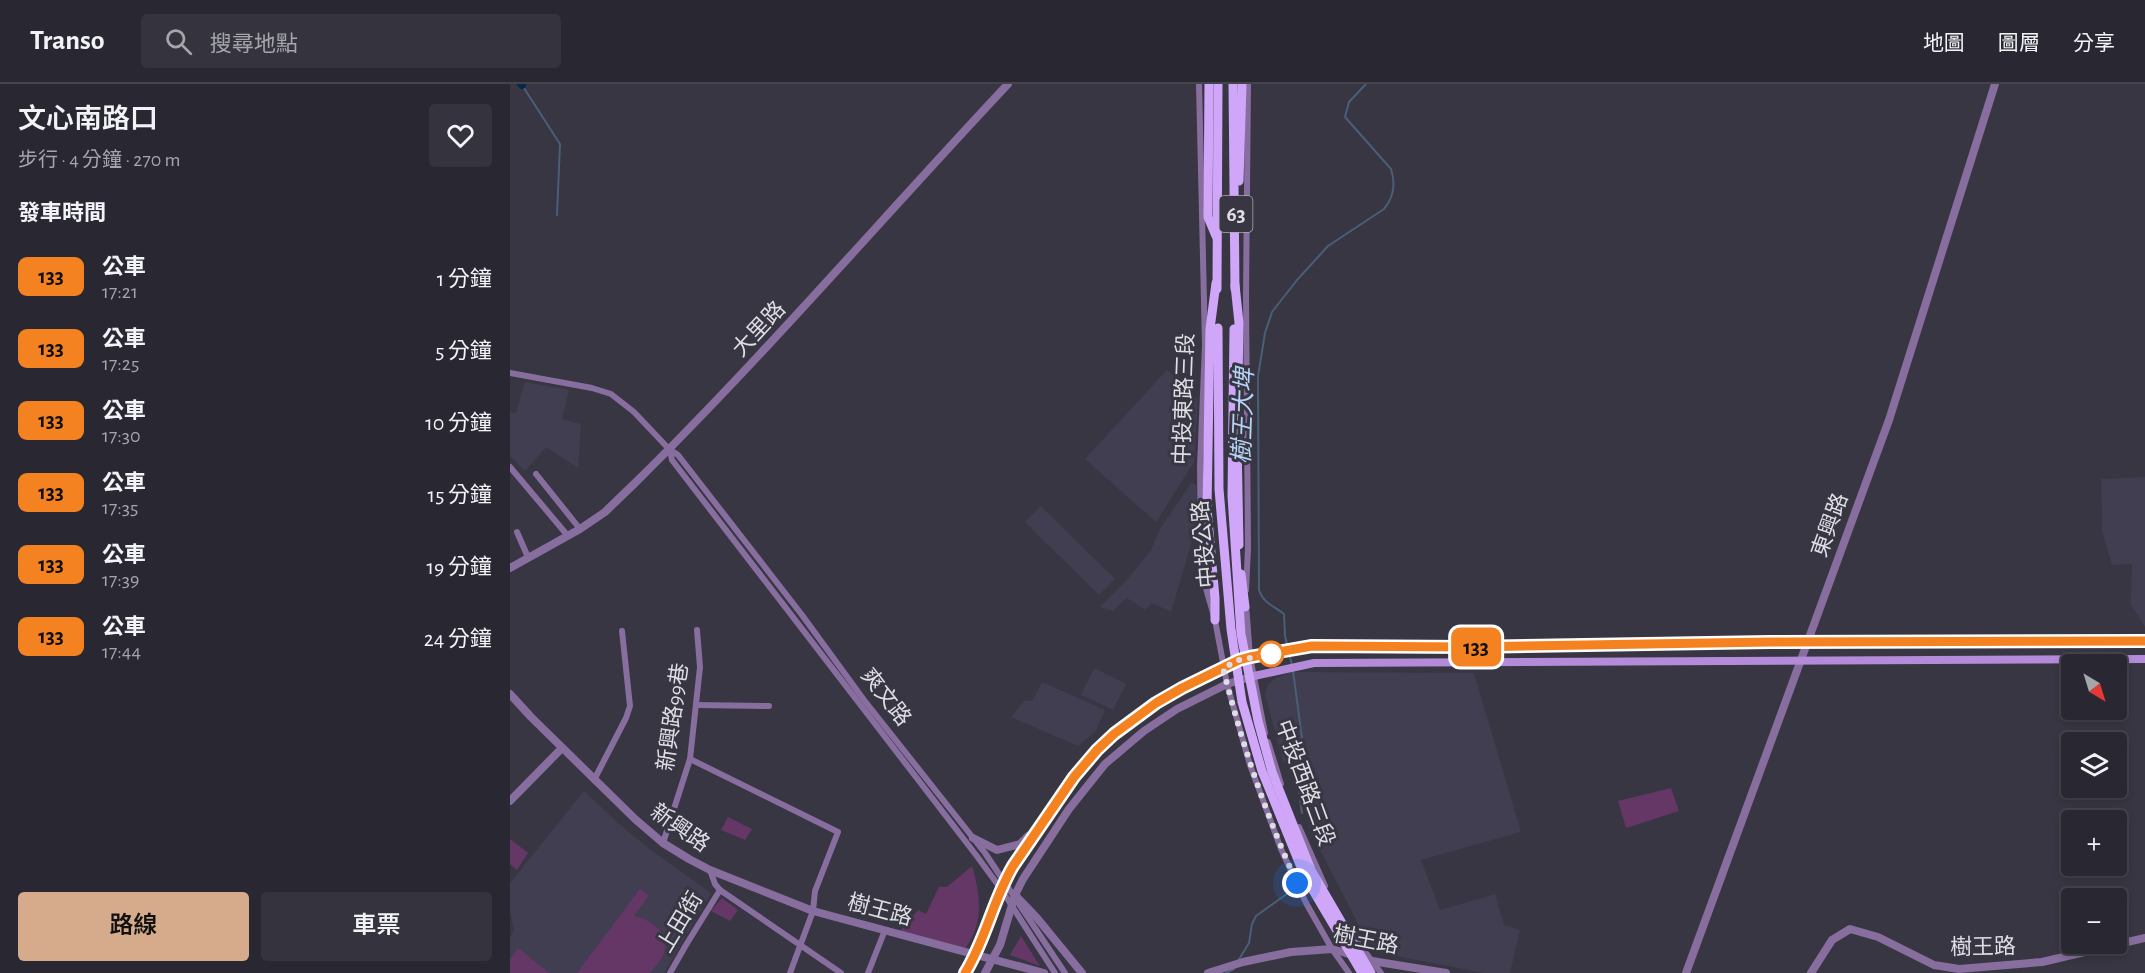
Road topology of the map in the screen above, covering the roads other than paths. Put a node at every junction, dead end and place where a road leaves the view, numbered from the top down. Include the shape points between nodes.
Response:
1 (1008, 84) edge
2 (1199, 84) edge
3 (1209, 84) edge
4 (1218, 84) edge
5 (1233, 84) edge
6 (1242, 84) edge
7 (1248, 84) edge
8 (1995, 84) edge
9 (1236, 219) junction
10 (1218, 242) junction
11 (1216, 283) junction
12 (1235, 285) junction
13 (510, 373) edge
14 (669, 449) junction
15 (510, 467) edge
16 (536, 474) dead end
17 (580, 530) junction
18 (517, 532) dead end
19 (568, 536) junction
20 (526, 560) junction
21 (510, 568) edge
22 (1245, 607) junction
23 (1215, 620) junction
24 (698, 630) dead end
25 (622, 631) dead end
26 (2145, 641) edge
27 (1806, 643) junction
28 (1250, 657) junction
29 (1799, 659) junction
30 (2145, 659) edge
31 (1223, 668) junction
32 (1254, 676) junction
33 (1227, 684) junction
34 (510, 694) edge
35 (696, 705) junction
36 (769, 706) dead end
37 (562, 748) junction
38 (690, 759) junction
39 (594, 780) junction
40 (510, 801) edge
41 (1036, 830) junction
42 (973, 838) junction
43 (663, 843) junction
44 (710, 870) junction
45 (1319, 873) junction
46 (1005, 880) junction
47 (1297, 883) junction
48 (720, 890) junction
49 (1001, 890) junction
50 (1015, 895) junction
51 (1012, 906) junction
52 (813, 911) junction
53 (885, 930) junction
54 (2145, 938) edge
55 (801, 945) junction
56 (1332, 949) junction
57 (976, 956) junction
58 (993, 960) junction
59 (1372, 961) junction
60 (670, 973) edge
61 (790, 973) edge
62 (841, 973) edge
63 (868, 973) edge
64 (965, 973) edge
65 (985, 973) edge
66 (1044, 973) edge
67 (1054, 973) edge
68 (1065, 973) edge
69 (1082, 973) edge
70 (1208, 973) edge
71 (1349, 973) edge
72 (1362, 973) edge
73 (1371, 973) edge
74 (1381, 973) edge
75 (1446, 973) edge
76 (1686, 973) edge
77 (1811, 973) edge

1 - 14 street, 大里路
2 - 23 street, 中投東路三段 via 1205,345 1201,553
3 - 10 main road via 1208,217
4 - 10 main road, 中投公路 / 63
5 - 9 main road, 中投公路 / 63
6 - 9 main road
7 - 22 street, 中投西路三段
8 - 27 street, 東興路 via 1888,420
9 - 12 main road, 中投公路 / 63
10 - 11 main road, 中投公路 / 63
11 - 23 main road via 1210,329 1207,509
11 - 72 main road, 中投公路 / 63, bridge via 1219,489 1231,629 1242,702 1262,771 1305,877
12 - 22 main road via 1239,323 1240,567
12 - 73 main road, 中投公路 / 63, bridge via 1234,519 1241,634 1258,721 1272,772 1311,870
13 - 14 street, 爽文路 via 610,394 634,412
14 - 17 street, 大里路 via 605,512
14 - 42 street, 爽文路 via 685,463
14 - 49 street, 爽文路 via 672,460
15 - 19 street
16 - 17 street
17 - 19 street, 大里路
18 - 20 street
19 - 20 street, 大里路
20 - 21 street, 大里路
22 - 28 street, 中投西路三段
23 - 31 street, 中投東路三段
24 - 35 street, 新興路99巷
25 - 39 street via 630,706
26 - 27 main road
27 - 28 main road via 1312,646
27 - 29 street, 東興路
28 - 31 street
28 - 32 street, 中投西路三段
29 - 30 main road
29 - 32 main road via 1314,663
29 - 76 street, 東興路
31 - 33 street, 中投東路三段
31 - 41 street via 1156,703 1114,734 1074,777
32 - 33 street
32 - 45 street, 中投西路三段 via 1280,781
33 - 47 street, 中投東路三段 via 1250,765
33 - 50 street via 1144,730 1105,764 1069,808
34 - 37 street, 新興路
35 - 36 street
35 - 38 street, 新興路99巷
37 - 39 street, 新興路
37 - 40 street
38 - 43 street, 新興路99巷
38 - 52 street via 838,832 815,891
39 - 43 street, 新興路
41 - 42 street via 1020,844 997,850
41 - 46 street
42 - 46 street, 爽文路
43 - 44 street, 新興路
44 - 48 street, 新興路
44 - 52 street, 樹王路
45 - 47 street via 1305,866 1298,873
45 - 59 street, 中投西路三段 via 1335,906
46 - 49 street
46 - 50 street, 爽文路
47 - 56 street, 中投東路三段
48 - 55 street, 新興路
48 - 60 street, 上田街
49 - 51 street, 爽文路
49 - 57 street
50 - 51 street
50 - 68 street, 爽文路
50 - 69 street
51 - 58 street
51 - 67 street, 爽文路
52 - 53 street, 樹王路
52 - 55 street
53 - 57 street, 樹王路
53 - 63 street
54 - 77 street, 樹王路 via 2042,962 1959,969 1934,965 1878,937 1850,928 1832,940
55 - 61 street
55 - 62 street, 新興路
56 - 59 street, 樹王路
56 - 70 street, 樹王路 via 1291,952
56 - 71 street, 中投東路三段
57 - 58 street, 樹王路
57 - 64 street
58 - 65 street
58 - 66 street, 樹王路
59 - 74 street, 中投西路三段
59 - 75 street, 樹王路

